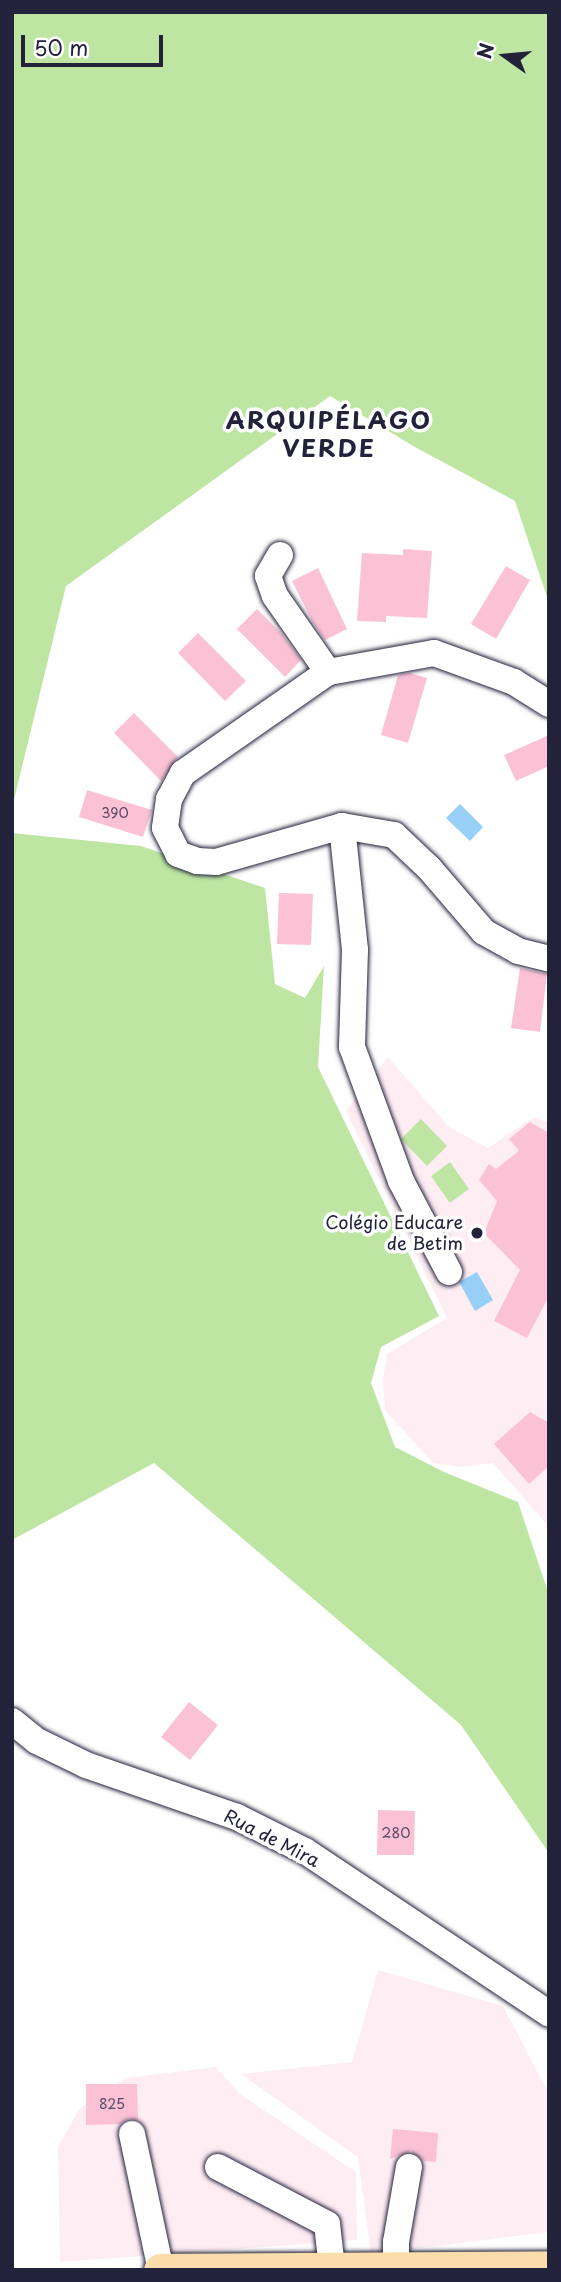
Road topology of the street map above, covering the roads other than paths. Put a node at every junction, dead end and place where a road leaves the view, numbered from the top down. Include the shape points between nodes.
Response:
1 (280, 555) dead end
2 (328, 672) junction
3 (549, 704) edge
4 (342, 826) junction
5 (549, 959) edge
6 (449, 1272) dead end
7 (12, 1721) edge
8 (549, 2014) edge
9 (132, 2134) dead end
10 (218, 2166) dead end
11 (409, 2168) dead end
12 (549, 2267) edge
13 (332, 2268) edge
14 (396, 2268) junction
15 (160, 2270) edge

1 - 2 street via 268,576 275,596
2 - 3 street via 434,653 514,682
2 - 4 street via 183,774 169,799 165,828 178,854 197,862 216,862
4 - 5 street via 394,835 484,932 518,951
4 - 6 street via 355,950 352,1047 401,1181
7 - 8 street, Rua de Mira via 37,1741 86,1765 237,1817 305,1851
9 - 15 street
10 - 13 street via 327,2224
11 - 14 street
12 - 14 main road
13 - 14 main road
13 - 15 main road

